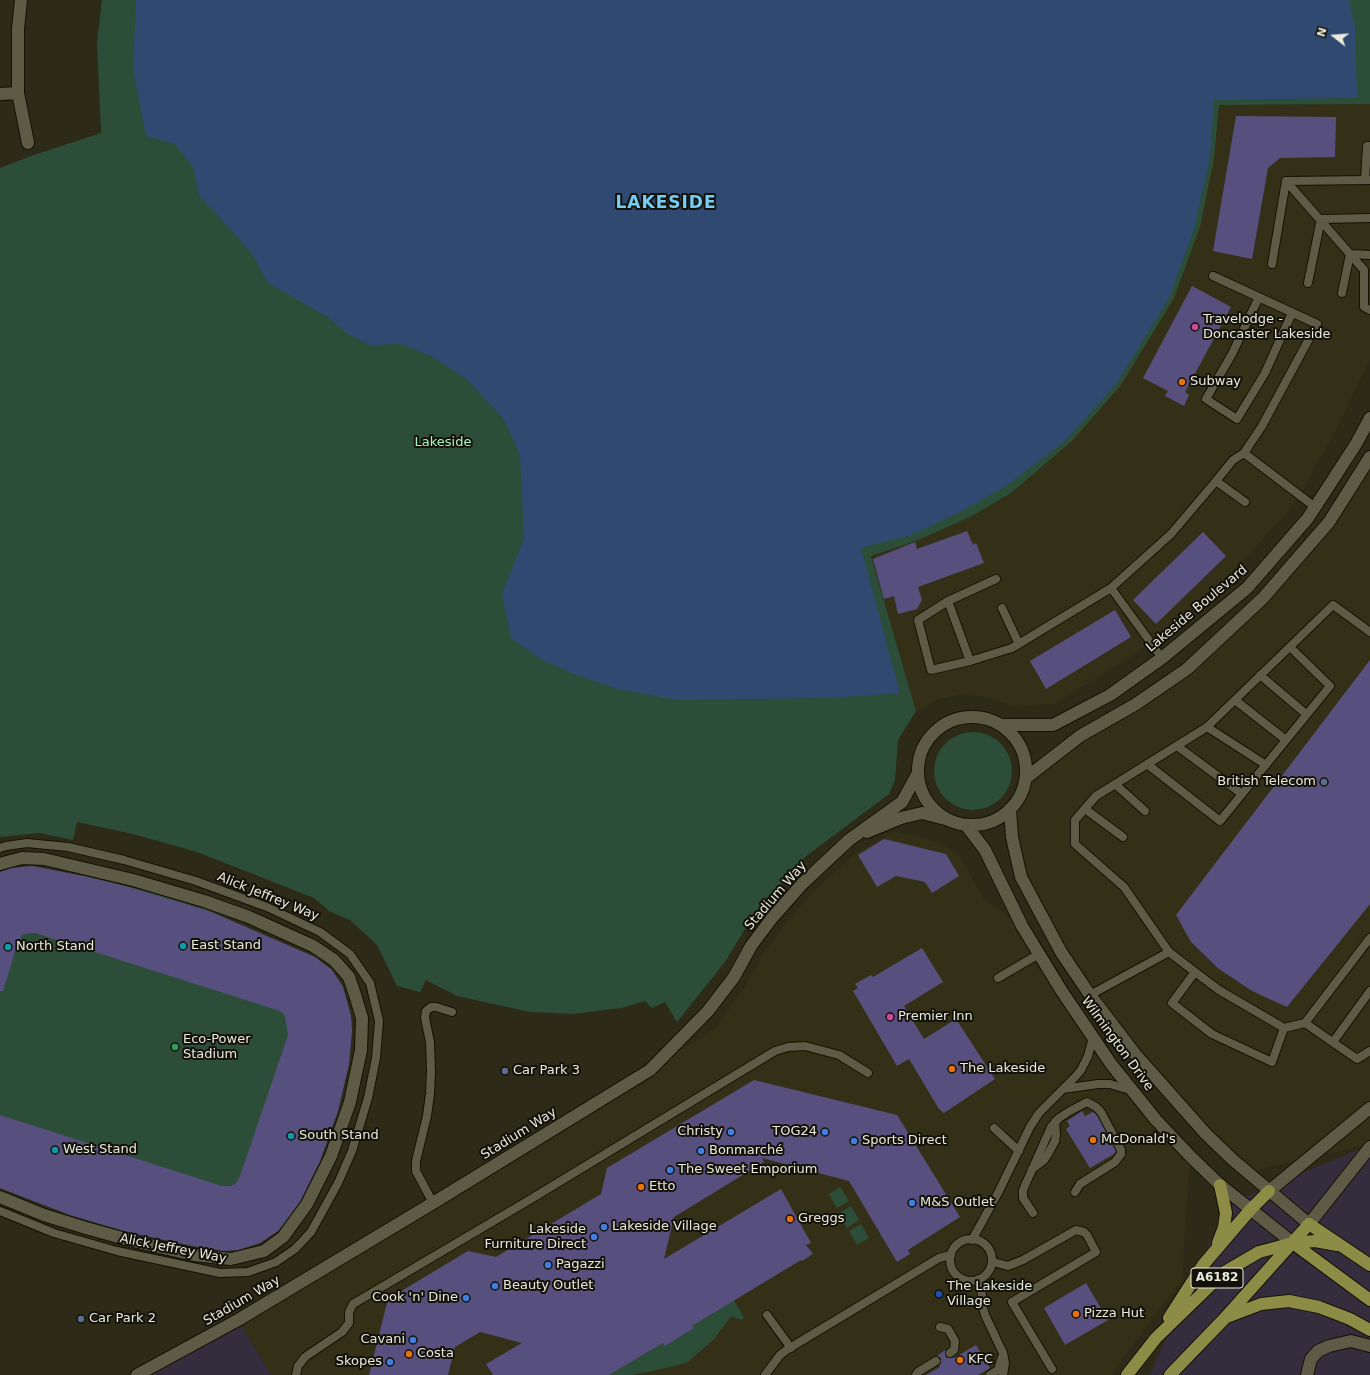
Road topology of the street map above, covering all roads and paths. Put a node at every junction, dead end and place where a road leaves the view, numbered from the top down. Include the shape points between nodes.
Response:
1 (21, 0) edge
2 (18, 92) junction
3 (0, 94) edge
4 (28, 143) dead end
5 (1370, 146) edge
6 (1368, 180) edge
7 (1286, 181) junction
8 (1370, 218) edge
9 (1321, 219) junction
10 (1350, 254) junction
11 (1370, 255) edge
12 (1272, 264) dead end
13 (1214, 276) dead end
14 (1308, 283) dead end
15 (1342, 293) dead end
16 (1259, 297) junction
17 (1370, 310) edge
18 (1292, 313) junction
19 (1370, 418) edge
20 (1244, 453) junction
21 (1370, 457) edge
22 (1216, 481) junction
23 (1245, 502) dead end
24 (1315, 507) junction
25 (996, 579) dead end
26 (1111, 588) junction
27 (948, 601) junction
28 (1002, 608) dead end
29 (1370, 632) edge
30 (1019, 644) junction
31 (1290, 647) junction
32 (1162, 658) junction
33 (970, 661) junction
34 (1260, 675) junction
35 (1235, 700) junction
36 (1306, 714) junction
37 (1001, 725) junction
38 (1208, 727) junction
39 (1286, 740) junction
40 (1177, 746) junction
41 (1147, 764) junction
42 (1266, 764) junction
43 (918, 773) junction
44 (1026, 778) junction
45 (1115, 784) junction
46 (1242, 794) junction
47 (1010, 809) junction
48 (1085, 809) junction
49 (1145, 811) dead end
50 (949, 820) junction
51 (966, 825) junction
52 (1123, 837) dead end
53 (849, 840) junction
54 (0, 848) edge
55 (0, 864) edge
56 (1370, 938) edge
57 (1168, 952) junction
58 (1039, 954) junction
59 (1195, 972) junction
60 (998, 978) dead end
61 (1370, 991) edge
62 (1090, 994) junction
63 (452, 1012) dead end
64 (1305, 1023) junction
65 (1284, 1028) junction
66 (1093, 1037) junction
67 (1333, 1042) junction
68 (1370, 1051) edge
69 (868, 1073) dead end
70 (1063, 1089) junction
71 (1133, 1092) junction
72 (1370, 1108) edge
73 (994, 1128) dead end
74 (1370, 1147) edge
75 (1019, 1151) junction
76 (1220, 1185) junction
77 (1269, 1191) junction
78 (1075, 1192) dead end
79 (0, 1197) edge
80 (433, 1203) junction
81 (1250, 1210) junction
82 (0, 1212) edge
83 (1032, 1213) dead end
84 (1309, 1224) junction
85 (972, 1240) junction
86 (1293, 1243) junction
87 (1342, 1246) junction
88 (951, 1255) junction
89 (1208, 1259) junction
90 (993, 1262) junction
91 (1370, 1265) edge
92 (979, 1279) junction
93 (1370, 1300) edge
94 (767, 1315) dead end
95 (1224, 1319) junction
96 (940, 1327) dead end
97 (1370, 1330) edge
98 (1156, 1338) junction
99 (1370, 1346) edge
100 (791, 1348) junction
101 (950, 1353) dead end
102 (1003, 1353) junction
103 (936, 1361) dead end
104 (1052, 1369) dead end
105 (137, 1375) edge
106 (296, 1375) edge
107 (765, 1375) edge
108 (916, 1375) edge
109 (990, 1375) edge
110 (1003, 1375) edge
111 (1127, 1375) edge
112 (1170, 1375) edge
113 (1307, 1375) edge

1 - 2 street via 18,29
2 - 3 street
2 - 4 street
5 - 6 lane via 1367,146
6 - 7 lane
7 - 9 lane
7 - 12 lane
8 - 9 lane
9 - 10 lane
9 - 14 lane
10 - 11 lane
10 - 15 lane
10 - 17 lane via 1364,270 1364,307
13 - 16 lane
16 - 18 lane
16 - 18 lane via 1232,354 1206,399 1237,419 1265,373
18 - 20 lane via 1317,324 1268,417
19 - 24 street, Lakeside Boulevard
20 - 22 lane via 1233,460
20 - 24 lane
21 - 44 street via 1329,522 1263,598 1192,664 1136,704 1080,736
22 - 23 lane
22 - 26 lane via 1171,534
24 - 32 street, Lakeside Boulevard via 1247,588
25 - 27 lane
26 - 30 lane
26 - 32 lane
27 - 33 lane
27 - 33 lane via 918,620 931,670
28 - 30 lane
29 - 31 lane via 1333,605
30 - 33 lane
31 - 34 lane
31 - 36 lane via 1330,686
32 - 37 street, Lakeside Boulevard via 1110,695 1053,725
34 - 35 lane
34 - 36 lane
35 - 38 lane
35 - 39 lane
36 - 39 lane
37 - 43 street via 977,717 963,717 946,724 938,729 926,744
37 - 44 street via 1014,737 1024,756
38 - 40 lane
38 - 42 lane
39 - 42 lane
40 - 41 lane
40 - 46 lane
41 - 45 lane
41 - 46 lane via 1220,821
42 - 46 lane
43 - 50 street via 926,798 934,809
43 - 53 street, Stadium Way via 902,802
44 - 47 street via 1020,796
45 - 48 lane via 1096,796
45 - 49 lane
47 - 51 street via 990,822
47 - 62 street, Wilmington Drive via 1012,838 1021,877 1061,952
48 - 52 lane
48 - 57 lane via 1075,820 1075,844 1124,887
50 - 51 street
50 - 53 street, Stadium Way via 922,812
51 - 58 street, Wilmington Drive via 985,850 1022,926
53 - 80 street, Stadium Way via 802,884 777,912 708,1011 650,1070
54 - 82 lane, Alick Jeffrey Way via 27,844 75,849 196,881 267,907 320,932 350,954 370,982 379,1021 376,1058 368,1098 352,1151 338,1184 312,1232 295,1249 276,1262 248,1272 213,1272 117,1251
55 - 79 street via 22,858 44,859 132,880 249,917 313,946 334,960 349,977 362,1018 361,1050 350,1102 331,1156 307,1204 283,1238 264,1251 231,1259 194,1255 86,1228 44,1215
56 - 64 lane
57 - 59 lane
57 - 62 lane
58 - 60 lane
58 - 66 street, Wilmington Drive
59 - 65 lane via 1219,990
59 - 65 lane via 1172,1003 1212,1034 1272,1062
61 - 67 lane
62 - 77 street, Wilmington Drive via 1135,1054 1206,1134
63 - 80 lane via 431,1007 426,1011 425,1018 430,1042 430,1094 416,1171
64 - 65 lane
64 - 67 lane
66 - 70 lane via 1081,1070
66 - 71 street, Wilmington Drive
67 - 68 lane via 1357,1059
69 - 106 lane via 839,1055 805,1046 788,1046 775,1051 353,1304 349,1312 349,1323 342,1332 305,1356 298,1366
70 - 71 lane via 1110,1084
70 - 75 lane via 1039,1113
71 - 76 street, Wilmington Drive via 1156,1120
72 - 77 street
73 - 75 lane
74 - 84 street
75 - 85 lane
76 - 81 street, Wilmington Drive
76 - 89 highway via 1226,1213 1224,1227
77 - 81 highway
77 - 84 street, Wilmington Drive
78 - 83 lane via 1080,1184 1116,1162 1121,1154 1101,1112 1089,1103 1070,1111 1051,1127 1023,1190
80 - 105 street, Stadium Way via 238,1320
81 - 86 street, Wilmington Drive
81 - 89 highway
84 - 86 highway, A6182
84 - 87 highway
85 - 88 lane via 960,1242
85 - 90 lane via 986,1245
86 - 87 highway via 1315,1241
86 - 93 highway
86 - 95 highway, A6182
86 - 98 highway, A6182 via 1259,1252 1223,1272
87 - 91 highway
88 - 92 lane via 952,1267 960,1278 972,1281
88 - 100 lane via 939,1258
89 - 98 highway
90 - 92 lane via 985,1276
90 - 104 lane via 1008,1266 1076,1230 1084,1232 1096,1252 1012,1302
92 - 102 lane via 983,1308
94 - 100 lane
95 - 97 highway, A6182 via 1261,1304 1289,1301 1319,1307
95 - 112 highway, A6182
96 - 101 lane via 948,1329 955,1341 954,1350
98 - 111 highway, A6182
99 - 113 street via 1351,1341 1318,1351 1311,1359
100 - 107 lane via 780,1356
102 - 109 lane via 998,1370
102 - 110 lane
103 - 108 lane

